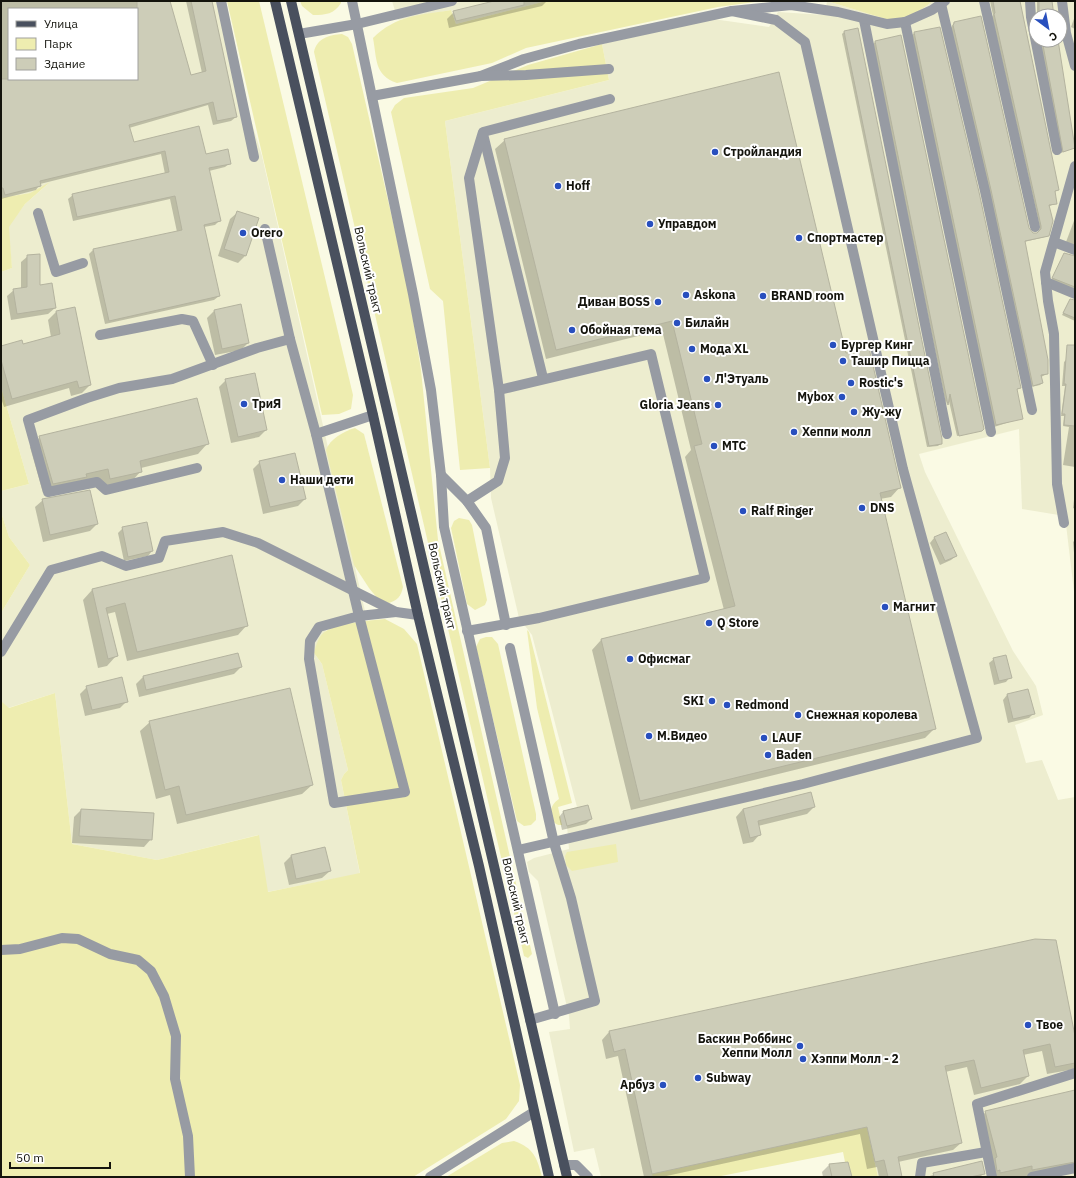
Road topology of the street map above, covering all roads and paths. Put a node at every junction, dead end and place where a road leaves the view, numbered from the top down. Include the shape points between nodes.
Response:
1 (221, 1) edge
2 (275, 1) edge
3 (291, 1) edge
4 (352, 1) edge
5 (452, 1) edge
6 (984, 1) edge
7 (1030, 1) edge
8 (1062, 1) edge
9 (440, 2) edge
10 (943, 3) edge
11 (732, 11) junction
12 (864, 20) junction
13 (905, 22) junction
14 (357, 24) junction
15 (299, 34) junction
16 (1070, 35) edge
17 (1075, 66) edge
18 (609, 69) dead end
19 (481, 76) junction
20 (372, 96) junction
21 (610, 98) dead end
22 (483, 132) junction
23 (1057, 150) dead end
24 (254, 157) dead end
25 (1075, 166) edge
26 (1065, 202) junction
27 (1075, 206) edge
28 (38, 213) dead end
29 (1035, 227) dead end
30 (265, 229) dead end
31 (1054, 242) junction
32 (1075, 250) edge
33 (83, 263) dead end
34 (1046, 282) junction
35 (1075, 294) edge
36 (100, 335) dead end
37 (290, 339) junction
38 (213, 365) junction
39 (543, 378) junction
40 (499, 390) junction
41 (1032, 410) dead end
42 (373, 415) junction
43 (991, 432) dead end
44 (316, 434) junction
45 (947, 434) dead end
46 (197, 468) dead end
47 (441, 475) junction
48 (467, 501) junction
49 (1064, 523) dead end
50 (352, 589) junction
51 (396, 612) junction
52 (418, 615) junction
53 (359, 616) junction
54 (506, 625) junction
55 (466, 631) junction
56 (510, 648) dead end
57 (1, 652) edge
58 (554, 843) junction
59 (518, 850) junction
60 (1, 950) edge
61 (555, 1014) junction
62 (530, 1020) junction
63 (1075, 1073) edge
64 (534, 1112) junction
65 (986, 1152) junction
66 (564, 1166) junction
67 (1075, 1168) edge
68 (190, 1177) edge
69 (430, 1177) edge
70 (550, 1177) edge
71 (567, 1177) edge
72 (588, 1177) edge
73 (920, 1177) edge
74 (992, 1177) edge
75 (1032, 1177) edge

1 - 24 street
2 - 42 main road
3 - 15 main road, Вольский тракт
4 - 14 street
5 - 9 street
6 - 29 street
7 - 23 street
8 - 16 street
9 - 14 street
10 - 13 street
10 - 41 street
11 - 12 street via 791,6 838,12
11 - 19 street via 579,44 524,59
11 - 58 street via 776,20 805,42 903,468 978,738 803,784
12 - 13 street via 887,24
12 - 45 street
13 - 43 street
14 - 15 street
14 - 20 street
15 - 62 main road, Вольский тракт
16 - 17 street
18 - 19 street
19 - 20 street
20 - 47 street via 431,390
21 - 22 street
22 - 39 street
22 - 40 street via 469,178
25 - 26 street
26 - 27 street
26 - 31 street
28 - 33 street via 56,272
30 - 37 street
31 - 32 street
31 - 34 street via 1045,272
34 - 35 street
34 - 49 street via 1054,334 1057,484
36 - 38 street via 182,319 193,321
37 - 38 street via 257,348
37 - 44 street
38 - 46 street via 172,379 119,388 28,420 48,492 97,482 106,490
39 - 40 street
39 - 54 street via 651,354 704,578
40 - 48 street via 505,458 498,481
42 - 44 street
42 - 52 main road
44 - 50 street
47 - 48 street
47 - 55 street via 444,527
48 - 54 street via 486,528
50 - 51 street
50 - 53 street
50 - 57 street via 258,543 223,532 165,541 158,558 126,566 102,556 51,570
51 - 52 street
51 - 53 street
52 - 64 main road via 479,866
53 - 53 street via 405,792 334,803 309,658 310,641 319,626
54 - 55 street
55 - 59 street
56 - 58 street
58 - 59 street
58 - 61 street via 570,898 594,1001
59 - 61 street
60 - 68 street via 20,949 62,938 78,939 110,954 138,960 150,971 164,996 176,1036 175,1079 188,1136
61 - 62 street
62 - 66 main road, Вольский тракт
63 - 65 street via 977,1104
64 - 69 street
64 - 70 main road
65 - 73 street via 922,1163
65 - 74 street
66 - 71 main road, Вольский тракт
66 - 72 street via 576,1164
67 - 75 street

